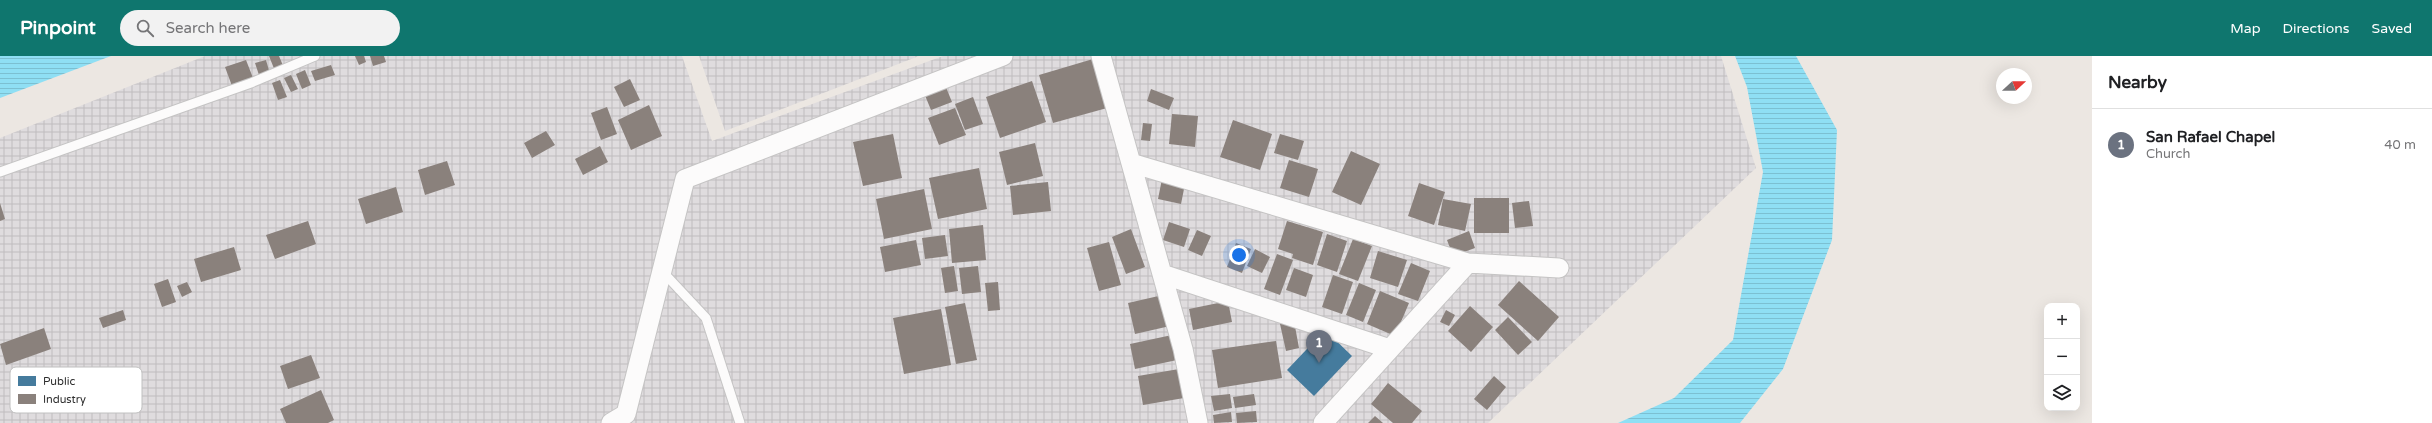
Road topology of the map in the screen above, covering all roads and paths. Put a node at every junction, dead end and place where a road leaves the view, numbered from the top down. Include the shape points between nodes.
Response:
1 (315, 56) edge
2 (1003, 56) edge
3 (1102, 56) edge
4 (1131, 163) junction
5 (0, 172) edge
6 (1468, 263) junction
7 (1559, 268) dead end
8 (662, 271) junction
9 (1162, 274) junction
10 (1390, 349) junction
11 (611, 423) edge
12 (740, 423) edge
13 (1198, 423) edge
14 (1323, 423) edge

1 - 5 lane via 251,83
2 - 8 street via 685,179
3 - 4 street
4 - 6 street
4 - 9 street
6 - 7 street
6 - 10 street
8 - 11 street via 626,414
8 - 12 lane via 706,318
9 - 10 street
9 - 13 street via 1183,349
10 - 14 street

